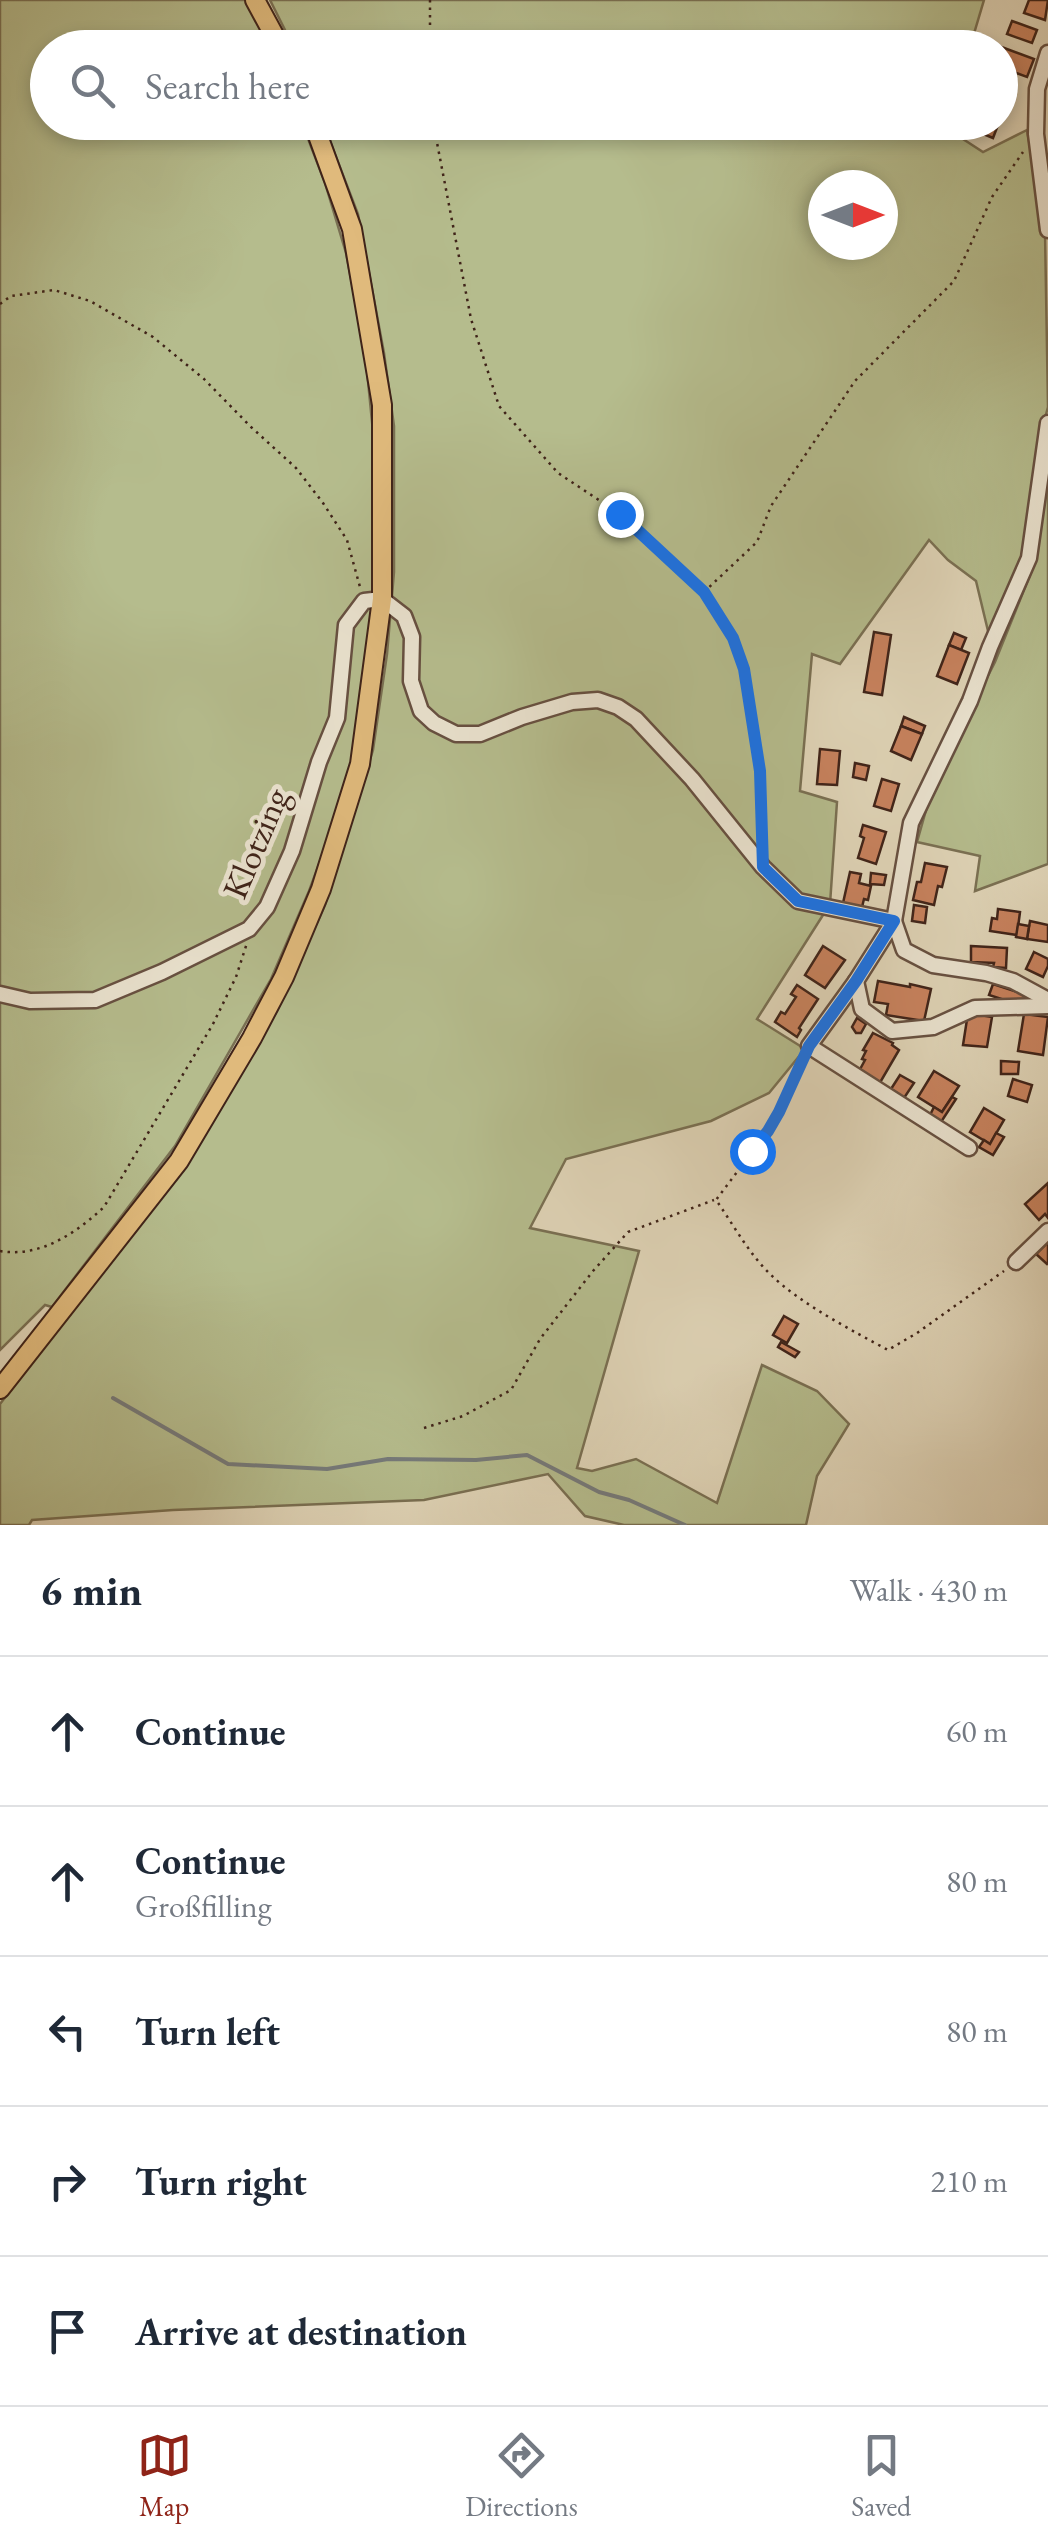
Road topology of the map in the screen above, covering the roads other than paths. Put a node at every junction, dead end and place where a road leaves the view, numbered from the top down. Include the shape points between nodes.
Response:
1 (255, 0) edge
2 (272, 30) edge
3 (1048, 53) edge
4 (320, 140) edge
5 (1048, 230) edge
6 (1048, 423) edge
7 (373, 600) junction
8 (894, 921) junction
9 (856, 981) junction
10 (0, 994) edge
11 (1048, 1003) edge
12 (969, 1148) dead end
13 (1048, 1231) edge
14 (1016, 1262) road end
15 (0, 1390) edge

1 - 2 main road
3 - 5 street via 1037,90 1036,134
4 - 7 main road via 352,229 382,406
6 - 8 street via 1028,558 911,823
7 - 8 street via 404,616 412,638 411,681 421,712 434,722 456,734 480,734 572,702 618,707 692,779 798,901
7 - 10 street, Klotzing via 346,625 337,718 292,852 267,908 249,928 95,1000 30,1002
7 - 15 main road via 360,764 321,889 284,978 179,1161
8 - 9 street
8 - 11 street via 904,950 933,965 1013,982
9 - 11 street via 862,1008 892,1031 934,1026 975,1008
9 - 12 street via 809,1046
13 - 14 street

